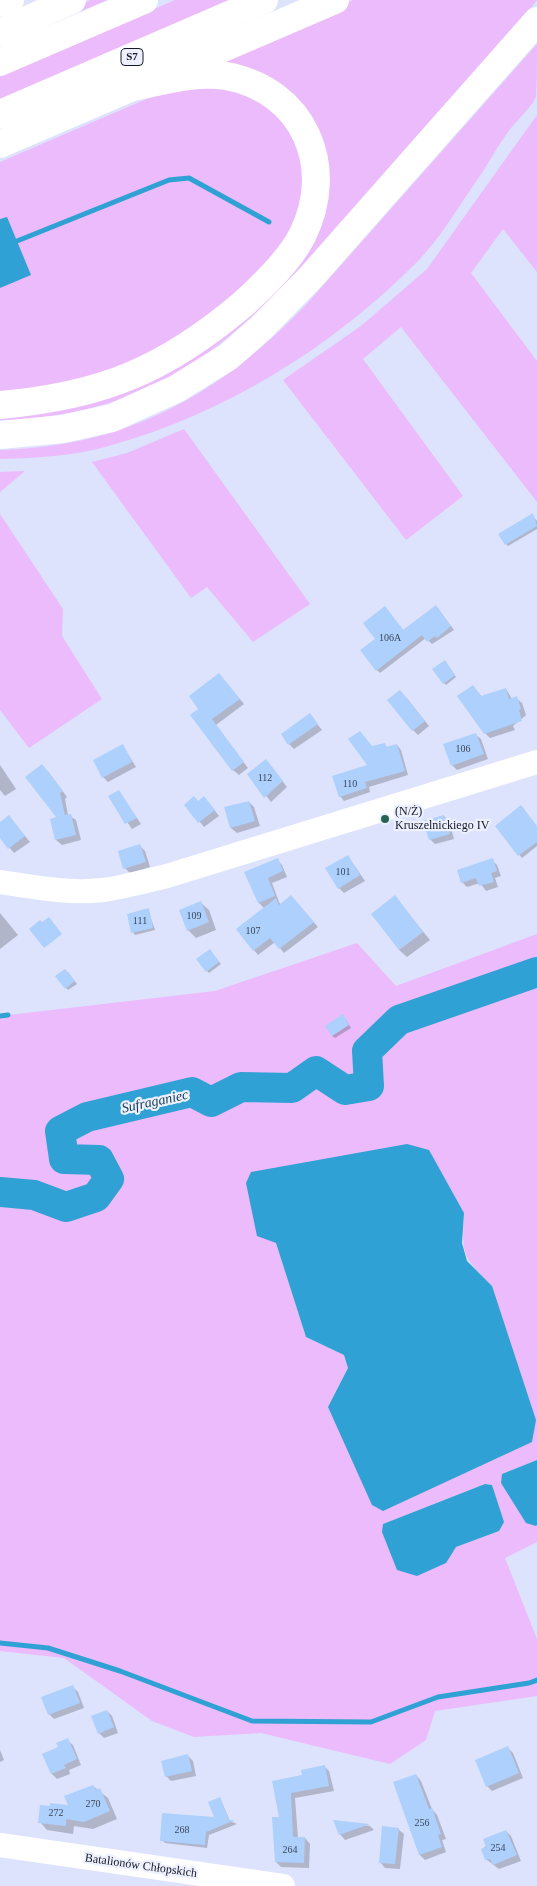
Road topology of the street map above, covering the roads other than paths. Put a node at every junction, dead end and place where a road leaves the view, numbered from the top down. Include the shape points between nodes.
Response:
1 (10, 0) edge
2 (72, 0) edge
3 (144, 0) edge
4 (264, 0) edge
5 (335, 0) edge
6 (0, 2) edge
7 (537, 21) edge
8 (0, 32) edge
9 (0, 62) edge
10 (133, 87) junction
11 (0, 114) edge
12 (0, 144) edge
13 (0, 406) edge
14 (0, 435) edge
15 (537, 762) edge
16 (0, 882) edge
17 (0, 1845) edge
18 (283, 1886) edge

1 - 6 highway
2 - 8 highway
3 - 9 highway
4 - 11 highway, S7
5 - 10 highway
7 - 14 highway via 310,278 228,357 176,389 112,418 64,429
10 - 12 highway
10 - 13 highway via 175,78 225,76 249,82 283,102 308,136 314,155 314,199 302,237 257,291 219,324 175,355 128,378 85,392 46,401
15 - 16 street via 185,871 122,887 83,890
17 - 18 street, Batalionów Chłopskich

